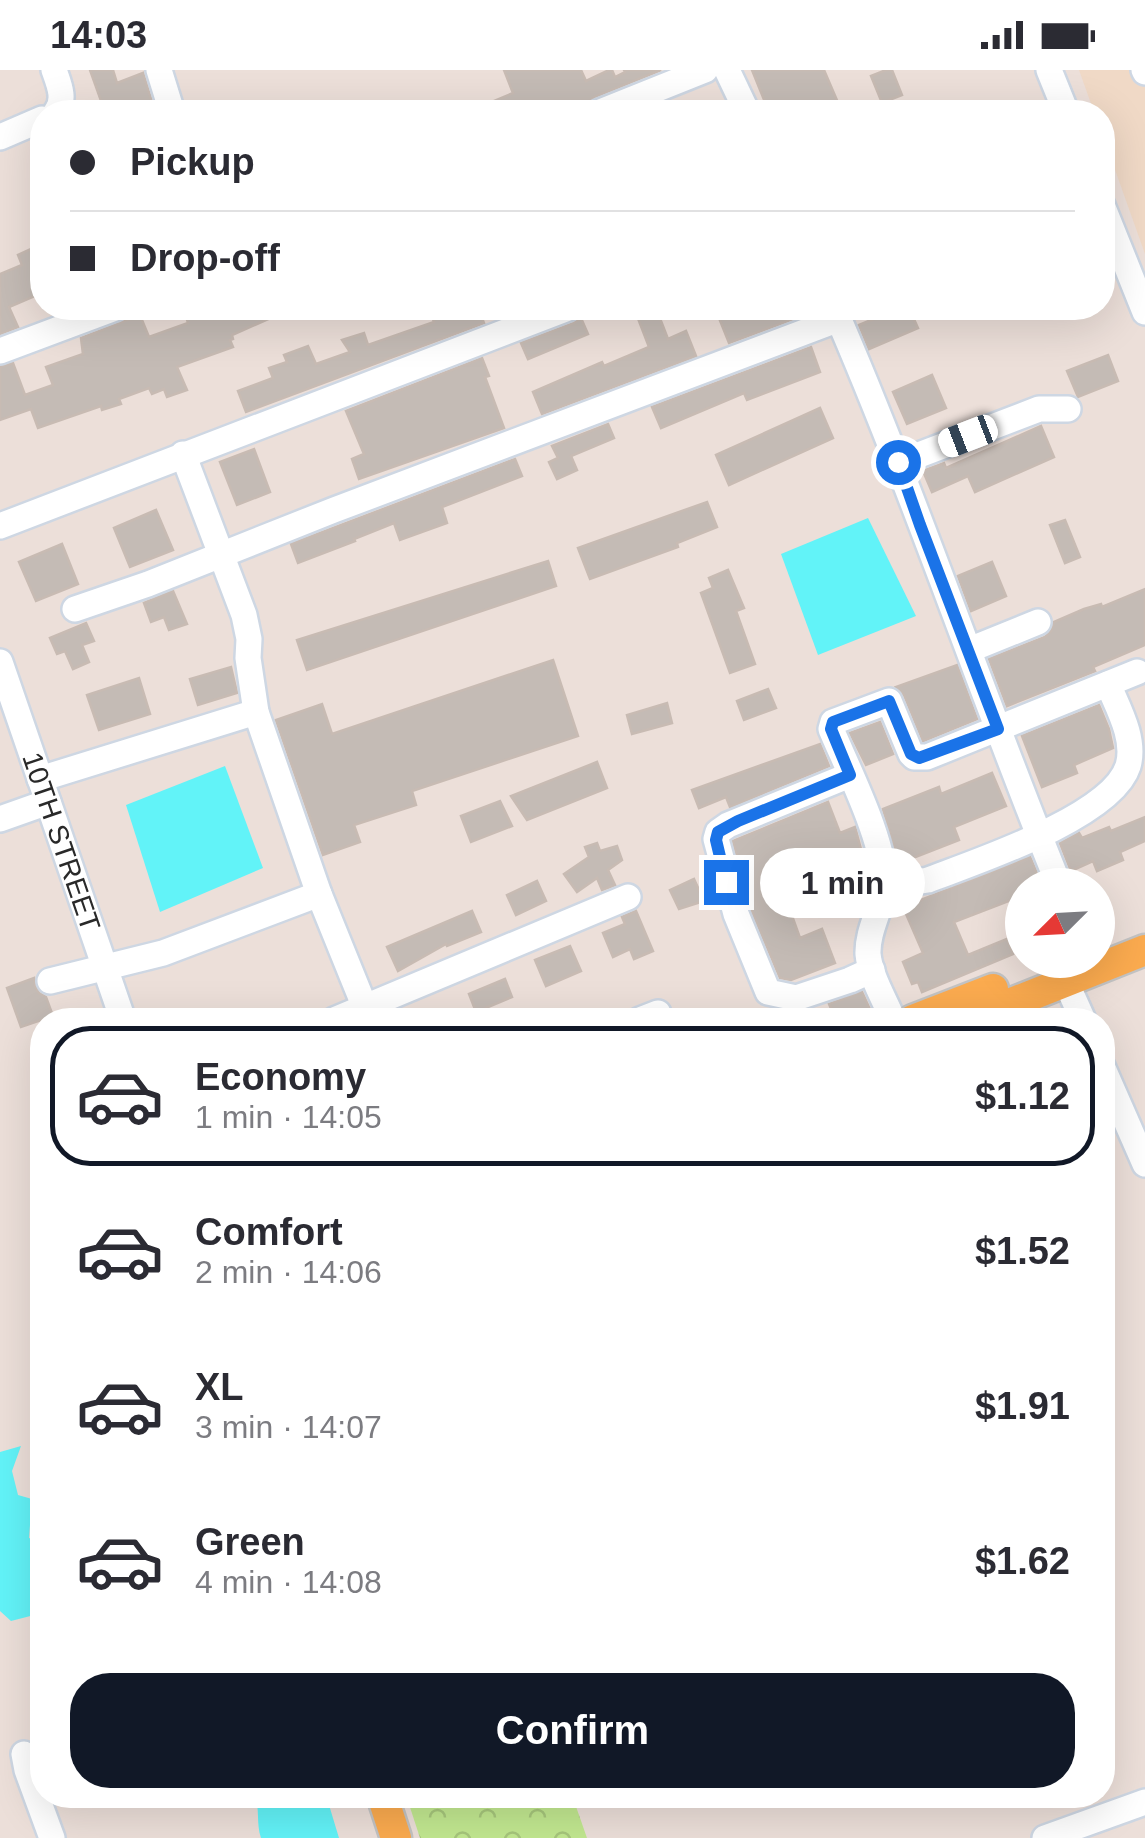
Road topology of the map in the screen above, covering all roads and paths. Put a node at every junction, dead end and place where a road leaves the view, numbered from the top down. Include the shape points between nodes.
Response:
1 (54, 70) edge
2 (159, 70) edge
3 (704, 70) edge
4 (727, 70) edge
5 (1049, 70) edge
6 (61, 100) edge
7 (168, 100) edge
8 (630, 100) edge
9 (741, 100) edge
10 (1061, 100) edge
11 (30, 124) edge
12 (0, 137) edge
13 (1115, 237) edge
14 (1145, 312) edge
15 (83, 320) edge
16 (536, 320) edge
17 (818, 320) edge
18 (839, 320) edge
19 (0, 351) edge
20 (1068, 408) dead end
21 (183, 454) junction
22 (898, 462) junction
23 (0, 526) edge
24 (222, 555) junction
25 (74, 609) dead end
26 (1038, 622) dead end
27 (969, 650) junction
28 (0, 662) edge
29 (1137, 672) dead end
30 (1108, 684) junction
31 (256, 712) junction
32 (998, 729) junction
33 (850, 775) junction
34 (44, 791) junction
35 (0, 820) edge
36 (1040, 836) junction
37 (1053, 868) edge
38 (884, 873) junction
39 (319, 894) junction
40 (628, 897) dead end
41 (1145, 929) edge
42 (1115, 946) edge
43 (1145, 950) edge
44 (1115, 957) edge
45 (106, 968) junction
46 (872, 970) junction
47 (1040, 978) edge
48 (1054, 978) edge
49 (1083, 978) edge
50 (50, 980) dead end
51 (119, 1008) edge
52 (365, 1008) edge
53 (380, 1008) edge
54 (888, 1008) edge
55 (949, 1008) edge
56 (993, 1008) edge
57 (1083, 1008) edge
58 (1115, 1096) edge
59 (1145, 1164) edge
60 (24, 1754) dead end
61 (30, 1778) edge
62 (1145, 1802) edge
63 (41, 1808) edge
64 (386, 1808) edge
65 (52, 1838) edge
66 (396, 1838) edge
67 (1046, 1838) edge

1 - 6 street
2 - 7 street
3 - 8 street
4 - 9 street
5 - 10 street
11 - 12 street
13 - 14 street
15 - 19 street
16 - 21 street
17 - 24 street
18 - 22 street
20 - 22 street via 1039,409
21 - 23 street
21 - 24 street
22 - 27 street
24 - 25 street
24 - 31 street via 248,628
26 - 27 street
27 - 32 street
28 - 34 street, 10TH STREET
29 - 30 street
30 - 32 street
30 - 36 street via 1130,742 1128,768 1084,812
31 - 34 street
31 - 39 street
32 - 33 street via 914,757 888,701 831,725
32 - 36 street
33 - 38 street
33 - 46 street via 738,821 716,840 736,914 768,992 796,998
34 - 35 street
34 - 45 street, 10TH STREET
36 - 37 street
36 - 38 street via 928,880
38 - 46 street via 869,943
39 - 45 street
39 - 52 street
40 - 53 street
41 - 42 main road
43 - 44 main road
45 - 50 street
45 - 51 street, 10TH STREET
46 - 54 street
47 - 55 main road
48 - 56 main road
49 - 57 street
58 - 59 street
60 - 61 street
62 - 67 street
63 - 65 street
64 - 66 main road

